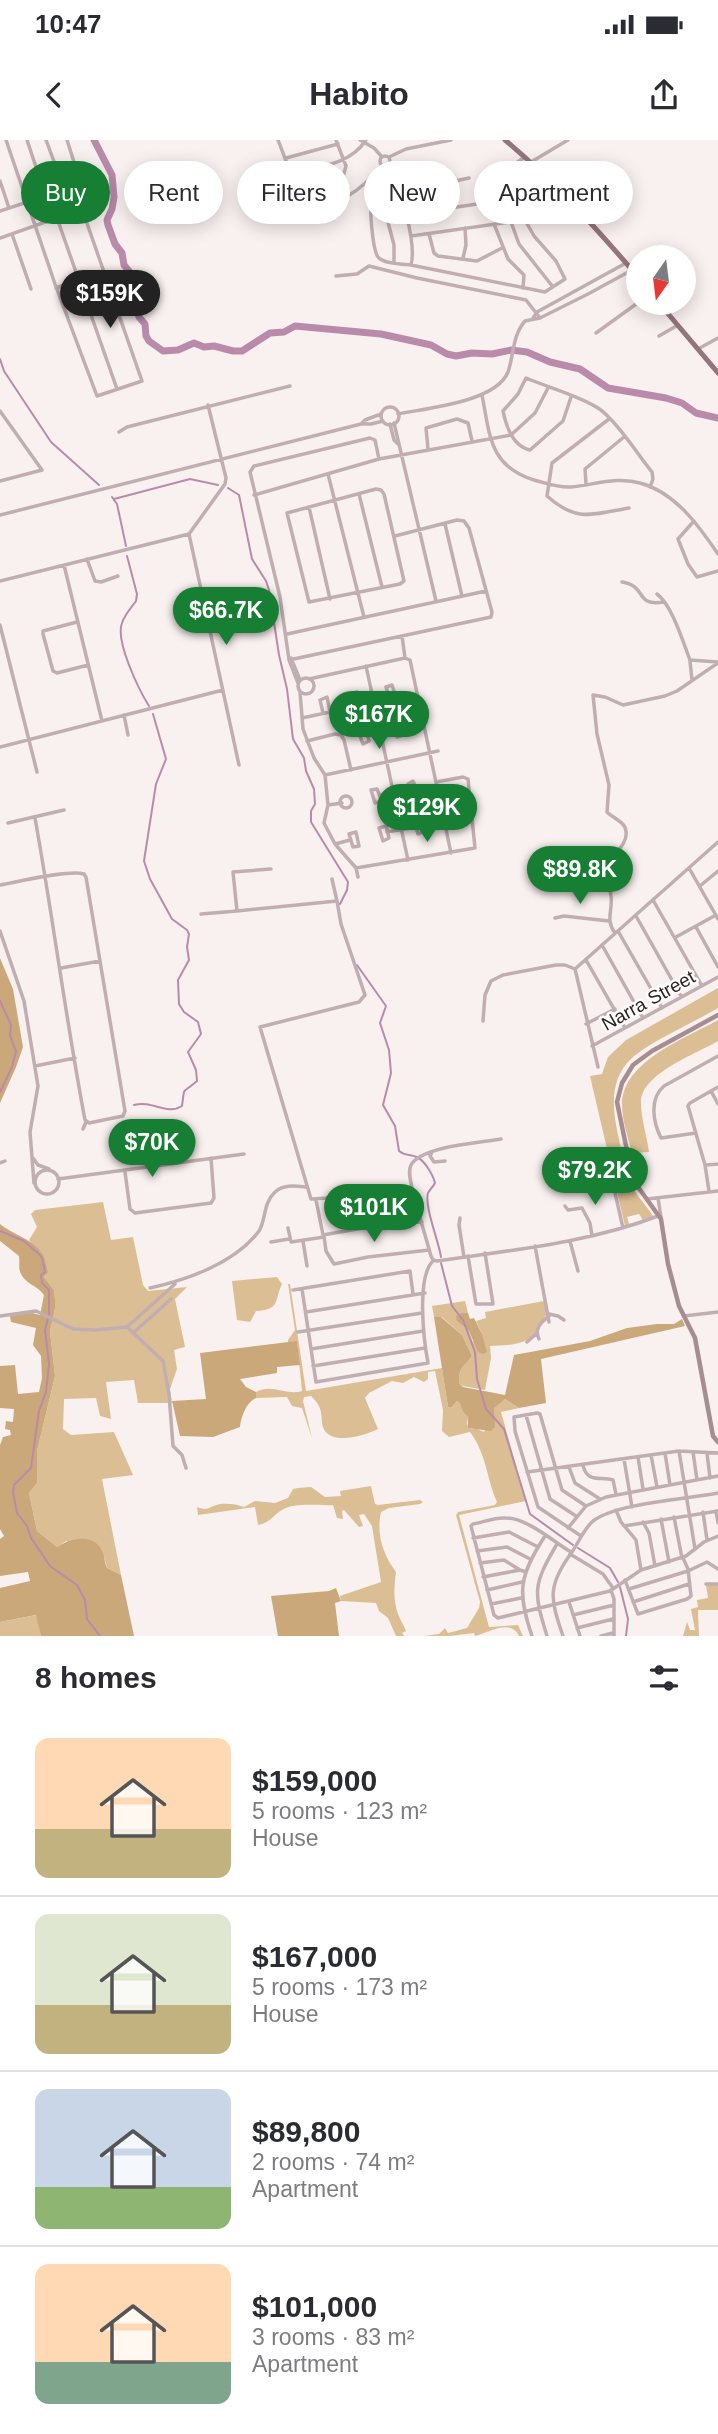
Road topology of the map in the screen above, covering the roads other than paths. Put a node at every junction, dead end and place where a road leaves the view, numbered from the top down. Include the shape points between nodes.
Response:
1 (6, 140) edge
2 (27, 140) edge
3 (46, 140) edge
4 (66, 140) edge
5 (280, 140) edge
6 (451, 140) edge
7 (505, 140) edge
8 (568, 140) edge
9 (364, 141) edge
10 (337, 142) edge
11 (382, 157) junction
12 (389, 157) junction
13 (525, 157) junction
14 (285, 158) junction
15 (344, 160) junction
16 (34, 161) edge
17 (54, 161) edge
18 (73, 161) edge
19 (286, 161) edge
20 (340, 161) edge
21 (380, 161) edge
22 (390, 161) edge
23 (530, 161) edge
24 (533, 161) edge
25 (469, 178) dead end
26 (460, 180) edge
27 (0, 181) edge
28 (364, 184) edge
29 (21, 185) edge
30 (350, 196) edge
31 (21, 205) edge
32 (460, 206) edge
33 (9, 208) junction
34 (0, 211) edge
35 (38, 224) edge
36 (59, 224) edge
37 (87, 224) edge
38 (408, 224) edge
39 (494, 224) joint
40 (512, 224) edge
41 (528, 224) edge
42 (590, 224) edge
43 (35, 225) junction
44 (465, 228) junction
45 (429, 233) junction
46 (12, 234) junction
47 (411, 236) junction
48 (0, 238) edge
49 (502, 248) junction
50 (463, 258) junction
51 (394, 263) junction
52 (626, 263) joint
53 (411, 265) junction
54 (103, 271) junction
55 (626, 273) edge
56 (336, 276) dead end
57 (80, 279) junction
58 (553, 287) junction
59 (56, 288) junction
60 (523, 288) junction
61 (31, 289) dead end
62 (573, 293) junction
63 (576, 299) junction
64 (626, 311) edge
65 (537, 312) junction
66 (669, 315) edge
67 (533, 318) junction
68 (540, 318) junction
69 (678, 325) junction
70 (596, 333) dead end
71 (659, 336) dead end
72 (718, 338) edge
73 (698, 349) junction
74 (718, 373) edge
75 (290, 386) dead end
76 (548, 388) junction
77 (117, 389) junction
78 (482, 395) junction
79 (571, 397) junction
80 (208, 405) junction
81 (0, 411) edge
82 (381, 414) junction
83 (398, 414) junction
84 (609, 419) junction
85 (383, 421) junction
86 (361, 424) junction
87 (392, 424) junction
88 (119, 432) dead end
89 (511, 435) junction
90 (624, 437) junction
91 (491, 439) junction
92 (472, 441) junction
93 (428, 450) junction
94 (400, 455) junction
95 (222, 459) junction
96 (379, 459) junction
97 (328, 474) junction
98 (0, 481) edge
99 (547, 484) junction
100 (586, 484) junction
101 (650, 487) junction
102 (359, 494) junction
103 (254, 495) junction
104 (334, 499) junction
105 (309, 506) junction
106 (629, 508) dead end
107 (0, 515) edge
108 (694, 521) junction
109 (445, 524) junction
110 (419, 530) junction
111 (189, 534) junction
112 (394, 536) junction
113 (718, 554) edge
114 (87, 559) junction
115 (64, 565) junction
116 (718, 571) edge
117 (118, 576) dead end
118 (0, 581) edge
119 (622, 582) dead end
120 (382, 587) junction
121 (486, 590) junction
122 (357, 593) junction
123 (657, 594) dead end
124 (462, 596) junction
125 (330, 599) junction
126 (436, 601) junction
127 (664, 602) junction
128 (364, 617) junction
129 (78, 622) junction
130 (0, 625) edge
131 (286, 634) junction
132 (402, 636) junction
133 (405, 658) junction
134 (290, 659) junction
135 (690, 660) junction
136 (718, 662) edge
137 (88, 665) junction
138 (366, 666) junction
139 (309, 679) junction
140 (692, 680) junction
141 (299, 682) junction
142 (223, 690) junction
143 (300, 692) junction
144 (387, 693) dead end
145 (373, 696) junction
146 (359, 699) dead end
147 (323, 713) junction
148 (124, 715) junction
149 (302, 718) junction
150 (102, 720) junction
151 (394, 730) dead end
152 (381, 733) junction
153 (128, 735) dead end
154 (367, 735) dead end
155 (28, 739) junction
156 (307, 741) junction
157 (0, 747) edge
158 (439, 751) dead end
159 (429, 753) junction
160 (387, 762) junction
161 (239, 765) dead end
162 (351, 770) junction
163 (37, 772) dead end
164 (325, 775) junction
165 (436, 782) junction
166 (409, 789) dead end
167 (393, 792) junction
168 (380, 795) dead end
169 (342, 803) dead end
170 (328, 805) junction
171 (64, 810) dead end
172 (35, 818) junction
173 (8, 823) dead end
174 (415, 827) dead end
175 (402, 829) junction
176 (387, 832) dead end
177 (350, 840) dead end
178 (718, 842) edge
179 (335, 844) junction
180 (451, 853) junction
181 (408, 860) junction
182 (356, 868) junction
183 (689, 868) junction
184 (271, 869) dead end
185 (718, 870) edge
186 (358, 877) dead end
187 (45, 878) junction
188 (331, 878) dead end
189 (0, 885) edge
190 (700, 886) junction
191 (653, 900) junction
192 (337, 901) junction
193 (237, 911) junction
194 (201, 914) dead end
195 (636, 915) junction
196 (717, 917) edge
197 (555, 918) dead end
198 (609, 921) junction
199 (695, 927) junction
200 (0, 931) edge
201 (617, 932) junction
202 (676, 937) junction
203 (602, 945) junction
204 (586, 960) junction
205 (100, 961) junction
206 (718, 967) edge
207 (61, 968) junction
208 (575, 969) junction
209 (718, 977) edge
210 (702, 986) junction
211 (681, 996) junction
212 (662, 1008) junction
213 (615, 1009) junction
214 (718, 1015) edge
215 (643, 1018) junction
216 (483, 1021) dead end
217 (586, 1024) junction
218 (625, 1028) junction
219 (592, 1046) junction
220 (718, 1056) edge
221 (75, 1058) junction
222 (34, 1066) junction
223 (598, 1067) dead end
224 (718, 1087) edge
225 (711, 1091) junction
226 (718, 1104) edge
227 (688, 1106) junction
228 (682, 1107) dead end
229 (86, 1122) junction
230 (83, 1129) dead end
231 (696, 1133) junction
232 (501, 1139) dead end
233 (433, 1150) junction
234 (244, 1154) dead end
235 (32, 1156) junction
236 (590, 1157) dead end
237 (211, 1158) junction
238 (5, 1161) dead end
239 (445, 1161) dead end
240 (0, 1163) edge
241 (718, 1164) edge
242 (705, 1165) junction
243 (50, 1170) junction
244 (125, 1171) junction
245 (58, 1179) junction
246 (34, 1183) junction
247 (306, 1187) junction
248 (718, 1191) edge
249 (708, 1192) junction
250 (413, 1193) junction
251 (658, 1198) junction
252 (316, 1200) junction
253 (646, 1200) junction
254 (565, 1206) dead end
255 (460, 1218) dead end
256 (659, 1218) junction
257 (422, 1222) junction
258 (288, 1228) dead end
259 (624, 1228) junction
260 (324, 1236) junction
261 (592, 1236) junction
262 (289, 1239) junction
263 (303, 1241) junction
264 (570, 1241) junction
265 (271, 1242) dead end
266 (535, 1245) junction
267 (429, 1250) junction
268 (485, 1253) junction
269 (466, 1257) junction
270 (435, 1261) junction
271 (307, 1266) dead end
272 (578, 1271) dead end
273 (179, 1280) junction
274 (150, 1288) dead end
275 (302, 1289) junction
276 (293, 1290) dead end
277 (425, 1293) junction
278 (413, 1294) junction
279 (171, 1299) dead end
280 (306, 1312) junction
281 (718, 1312) edge
282 (422, 1313) junction
283 (549, 1315) junction
284 (0, 1316) edge
285 (684, 1316) junction
286 (564, 1320) dead end
287 (550, 1322) dead end
288 (127, 1327) junction
289 (308, 1331) junction
290 (423, 1331) junction
291 (298, 1332) dead end
292 (133, 1333) junction
293 (527, 1342) dead end
294 (425, 1348) junction
295 (311, 1349) junction
296 (313, 1366) junction
297 (526, 1415) junction
298 (717, 1441) edge
299 (679, 1451) junction
300 (693, 1452) junction
301 (665, 1453) junction
302 (707, 1453) junction
303 (718, 1453) edge
304 (651, 1455) junction
305 (638, 1457) junction
306 (624, 1459) junction
307 (583, 1465) junction
308 (569, 1467) junction
309 (186, 1468) dead end
310 (556, 1469) junction
311 (542, 1470) junction
312 (527, 1472) junction
313 (718, 1476) edge
314 (710, 1478) junction
315 (697, 1480) junction
316 (683, 1483) junction
317 (670, 1485) junction
318 (657, 1487) junction
319 (643, 1489) junction
320 (629, 1492) junction
321 (718, 1493) edge
322 (616, 1494) junction
323 (600, 1499) junction
324 (685, 1499) junction
325 (586, 1506) junction
326 (632, 1507) junction
327 (616, 1510) junction
328 (717, 1511) edge
329 (703, 1512) junction
330 (688, 1514) junction
331 (576, 1516) junction
332 (674, 1517) junction
333 (661, 1519) junction
334 (643, 1522) junction
335 (718, 1523) edge
336 (624, 1526) junction
337 (568, 1528) junction
338 (581, 1535) junction
339 (545, 1536) junction
340 (718, 1536) edge
341 (473, 1538) junction
342 (707, 1541) junction
343 (557, 1544) junction
344 (538, 1548) junction
345 (695, 1549) junction
346 (477, 1551) junction
347 (571, 1553) junction
348 (682, 1558) junction
349 (531, 1559) junction
350 (669, 1562) junction
351 (480, 1563) junction
352 (655, 1566) junction
353 (718, 1569) edge
354 (520, 1570) junction
355 (640, 1570) junction
356 (688, 1571) junction
357 (526, 1572) junction
358 (484, 1577) junction
359 (625, 1580) junction
360 (523, 1582) junction
361 (689, 1584) junction
362 (706, 1584) dead end
363 (718, 1584) edge
364 (612, 1589) junction
365 (629, 1589) junction
366 (487, 1590) junction
367 (522, 1598) junction
368 (569, 1602) junction
369 (633, 1602) junction
370 (491, 1604) junction
371 (553, 1605) junction
372 (614, 1605) junction
373 (538, 1608) junction
374 (524, 1612) junction
375 (573, 1615) junction
376 (613, 1619) junction
377 (578, 1628) junction
378 (614, 1634) edge
379 (532, 1636) edge
380 (547, 1636) edge
381 (563, 1636) edge
382 (580, 1636) edge
383 (601, 1636) edge

1 - 29 street
2 - 16 street
3 - 17 street
4 - 18 street
5 - 14 street
6 - 12 street
7 - 13 main road
8 - 24 street
9 - 11 street
9 - 15 street
10 - 14 street
10 - 15 street
11 - 12 street
11 - 21 street
12 - 22 street
13 - 23 main road
13 - 32 street via 497,176 496,201
14 - 19 street
15 - 20 street
25 - 26 street
27 - 33 street
28 - 30 street
31 - 33 street
33 - 34 street
35 - 43 street
36 - 57 street
37 - 54 street
38 - 47 street
39 - 44 street
39 - 49 street
40 - 58 street via 519,244
41 - 58 street via 565,274 565,281
42 - 52 main road
43 - 46 street
43 - 59 street
44 - 45 street
44 - 50 street
45 - 47 street
45 - 50 street via 435,254
46 - 48 street
46 - 61 street
47 - 53 street
49 - 50 street via 477,261
49 - 60 street via 523,275
51 - 51 street via 393,238 383,204 372,203 369,209 377,255
51 - 53 street
52 - 62 street
53 - 60 street
54 - 57 street
54 - 77 street via 142,381
55 - 63 street
56 - 65 street via 357,274 369,266 526,300
57 - 59 street
57 - 77 street
58 - 60 street via 545,292
59 - 77 street via 97,396
62 - 63 street
62 - 65 street
63 - 68 street
64 - 70 street
65 - 67 street
65 - 68 street
66 - 69 main road
67 - 68 street
67 - 78 street via 516,336 503,381
69 - 71 street
69 - 73 main road
72 - 73 street
73 - 74 main road
75 - 80 street
76 - 79 street
76 - 89 street via 535,413
76 - 89 street via 526,378 503,411
78 - 83 street
78 - 91 street
79 - 84 street via 599,408
79 - 89 street via 563,421 530,450
80 - 88 street
80 - 95 street
81 - 98 street via 42,470
82 - 83 street via 388,407
82 - 85 street
82 - 86 street
83 - 87 street
84 - 90 street
84 - 99 street via 555,460
85 - 86 street
85 - 87 street
86 - 95 street
87 - 94 street
89 - 91 street
90 - 100 street via 585,469
90 - 101 street via 652,472
91 - 92 street
91 - 99 street via 505,465
92 - 93 street
92 - 93 street via 468,422 457,419 426,428
93 - 94 street
94 - 96 street
94 - 110 street
95 - 107 street
95 - 111 street via 223,490
96 - 97 street
96 - 103 street via 370,438 254,466 250,477
97 - 103 street
97 - 104 street
99 - 100 street
99 - 106 street via 548,498 571,513 596,515
100 - 101 street via 624,481
101 - 108 street via 670,498
102 - 104 street
102 - 112 street via 383,491
102 - 120 street
103 - 131 street
104 - 105 street
104 - 122 street
105 - 125 street
105 - 125 street via 290,511 286,517 307,599 314,603
108 - 113 street
108 - 116 street via 678,539 688,564 697,577
109 - 110 street
109 - 121 street via 461,520 467,524
109 - 124 street
110 - 112 street
110 - 126 street
111 - 114 street
111 - 142 street
112 - 120 street via 405,580
114 - 115 street
114 - 117 street via 95,581
115 - 118 street
115 - 129 street
119 - 127 street via 635,586 648,603
120 - 122 street
121 - 124 street
121 - 132 street via 492,612 489,618
122 - 125 street
122 - 128 street
123 - 127 street
124 - 126 street
126 - 128 street
127 - 135 street
128 - 131 street
129 - 137 street
129 - 137 street via 43,634 53,671
130 - 155 street
131 - 134 street
132 - 133 street
132 - 134 street
133 - 138 street
133 - 159 street via 411,662
134 - 141 street
135 - 136 street
135 - 140 street
136 - 140 street
137 - 150 street
138 - 139 street
138 - 145 street
139 - 141 street
139 - 143 street via 312,691
140 - 198 street via 665,696 629,704 593,695 609,785 607,812 626,831 608,869
141 - 143 street
142 - 148 street
142 - 161 street
143 - 149 street
144 - 145 street
145 - 146 street
145 - 152 street
147 - 147 street via 331,710 327,697 320,700
147 - 149 street
148 - 150 street
148 - 153 street
149 - 156 street
150 - 155 street
151 - 152 street
152 - 154 street
152 - 160 street
155 - 157 street
155 - 163 street
156 - 162 street via 341,735
156 - 164 street
158 - 159 street
159 - 160 street
159 - 165 street
160 - 162 street
160 - 167 street
162 - 164 street
164 - 170 street
165 - 180 street
165 - 180 street via 468,779 475,848
166 - 167 street
167 - 168 street
167 - 175 street
169 - 170 street
170 - 179 street via 324,822
171 - 172 street
172 - 173 street
172 - 187 street
174 - 175 street
175 - 176 street
175 - 181 street
177 - 179 street
178 - 183 street
179 - 182 street
180 - 181 street
181 - 182 street
182 - 186 street
183 - 190 street
183 - 191 street
184 - 193 street via 233,873
185 - 190 street
187 - 189 street
187 - 205 street via 84,874
187 - 207 street
188 - 192 street
190 - 196 street
191 - 195 street
191 - 202 street
192 - 193 street
192 - 247 street via 365,995 359,1002 260,1027
193 - 194 street
195 - 201 street
195 - 211 street
196 - 199 street
197 - 198 street
198 - 201 street
199 - 202 street
199 - 206 street
200 - 222 street via 24,1000
201 - 203 street
201 - 212 street
202 - 210 street
203 - 204 street
203 - 215 street
204 - 208 street
204 - 213 street
205 - 207 street
205 - 229 street via 125,1111 120,1118
207 - 221 street
208 - 216 street via 561,965 496,978 486,990
208 - 217 street
209 - 210 street, Narra Street
210 - 211 street, Narra Street
211 - 212 street, Narra Street
212 - 215 street, Narra Street
213 - 217 street
213 - 218 street
214 - 253 street via 641,1059 627,1072 620,1088 617,1107 629,1167
215 - 218 street, Narra Street
217 - 219 street
218 - 219 street, Narra Street
219 - 223 street
220 - 231 street via 667,1084 654,1101 661,1138
221 - 222 street
221 - 229 street
222 - 235 street via 38,1086 30,1132
224 - 225 street
225 - 226 street
225 - 227 street
227 - 228 street
227 - 231 street
229 - 230 street
231 - 242 street
232 - 233 street
233 - 239 street via 433,1161
233 - 250 street via 411,1165
234 - 237 street
235 - 243 street
235 - 246 street
236 - 259 street via 608,1162
237 - 244 street
237 - 244 street via 211,1203 132,1212
238 - 240 street
241 - 242 street
242 - 249 street
243 - 245 street
243 - 246 street via 39,1172
244 - 245 street
245 - 246 street via 57,1188 48,1194 37,1190
247 - 252 street via 309,1197
247 - 273 street via 279,1189 257,1232 228,1257
248 - 249 street
249 - 251 street
250 - 252 street
250 - 257 street
251 - 253 street
251 - 256 street
252 - 260 street
253 - 256 street
254 - 261 street via 568,1210 582,1208
255 - 269 street
256 - 259 street
256 - 285 street
257 - 260 street
257 - 267 street
258 - 262 street
259 - 261 street
260 - 263 street
260 - 267 street via 326,1251 337,1264
261 - 264 street
262 - 263 street
262 - 265 street
263 - 271 street
264 - 266 street
264 - 272 street
266 - 268 street
266 - 283 street
267 - 270 street
268 - 269 street
268 - 269 street via 493,1304 476,1304
269 - 270 street
270 - 277 street via 428,1269
273 - 274 street
273 - 288 street
275 - 276 street
275 - 278 street via 410,1271
275 - 280 street
277 - 278 street
277 - 282 street
278 - 280 street
279 - 292 street
280 - 289 street
281 - 285 street
282 - 289 street
282 - 290 street
283 - 286 street
283 - 287 street
283 - 293 street via 538,1336
284 - 288 street via 33,1311 73,1329
285 - 298 street via 695,1338
288 - 292 street
289 - 291 street
289 - 295 street
290 - 294 street
290 - 295 street
292 - 309 street via 163,1361 173,1446
294 - 296 street
294 - 296 street via 428,1363 316,1382
295 - 296 street
297 - 310 street via 541,1415
297 - 311 street
297 - 312 street via 513,1419
299 - 300 street
299 - 301 street
299 - 316 street
300 - 302 street
300 - 315 street
301 - 304 street
301 - 317 street
302 - 303 street
302 - 314 street
304 - 305 street
304 - 318 street
305 - 306 street
305 - 319 street
306 - 307 street
306 - 320 street
307 - 308 street
307 - 322 street via 593,1478 613,1480
308 - 310 street
308 - 323 street via 575,1483
310 - 311 street
310 - 325 street via 563,1491
311 - 312 street
311 - 331 street via 550,1499
312 - 337 street via 539,1508
313 - 314 street
314 - 315 street
315 - 316 street
316 - 317 street
316 - 324 street
317 - 318 street
318 - 319 street
319 - 320 street
320 - 322 street
320 - 326 street
321 - 324 street
322 - 323 street
323 - 325 street
324 - 326 street
324 - 330 street
325 - 331 street
326 - 327 street
327 - 336 street
327 - 338 street via 595,1520
328 - 329 street
328 - 335 street
329 - 330 street
329 - 342 street
330 - 332 street
330 - 345 street
331 - 337 street
332 - 333 street
332 - 348 street
333 - 334 street
333 - 350 street
334 - 336 street
334 - 352 street
336 - 355 street via 636,1540
337 - 338 street
338 - 347 street
339 - 341 street via 523,1522 504,1518 473,1524
339 - 343 street
339 - 344 street
340 - 342 street
341 - 344 street via 509,1532
341 - 346 street
342 - 345 street
343 - 347 street
343 - 373 street via 538,1580
344 - 349 street
345 - 348 street
346 - 349 street via 507,1547
346 - 351 street
347 - 364 street via 603,1574
347 - 371 street via 554,1580
348 - 350 street
348 - 356 street
349 - 357 street
350 - 352 street
351 - 354 street via 504,1560
351 - 358 street
352 - 355 street
353 - 356 street via 707,1562
354 - 357 street
354 - 358 street
355 - 359 street
356 - 361 street
356 - 365 street
357 - 360 street
358 - 366 street
359 - 364 street
359 - 365 street
360 - 366 street
360 - 367 street
361 - 369 street
361 - 369 street via 687,1600 639,1614
362 - 363 street
364 - 368 street
364 - 372 street
365 - 369 street
366 - 370 street
367 - 370 street
367 - 374 street
368 - 371 street
368 - 375 street
370 - 374 street via 496,1618
371 - 373 street
371 - 381 street
372 - 375 street
372 - 376 street
373 - 374 street
373 - 380 street
374 - 379 street
375 - 377 street
376 - 377 street
376 - 378 street
377 - 382 street
378 - 383 street

